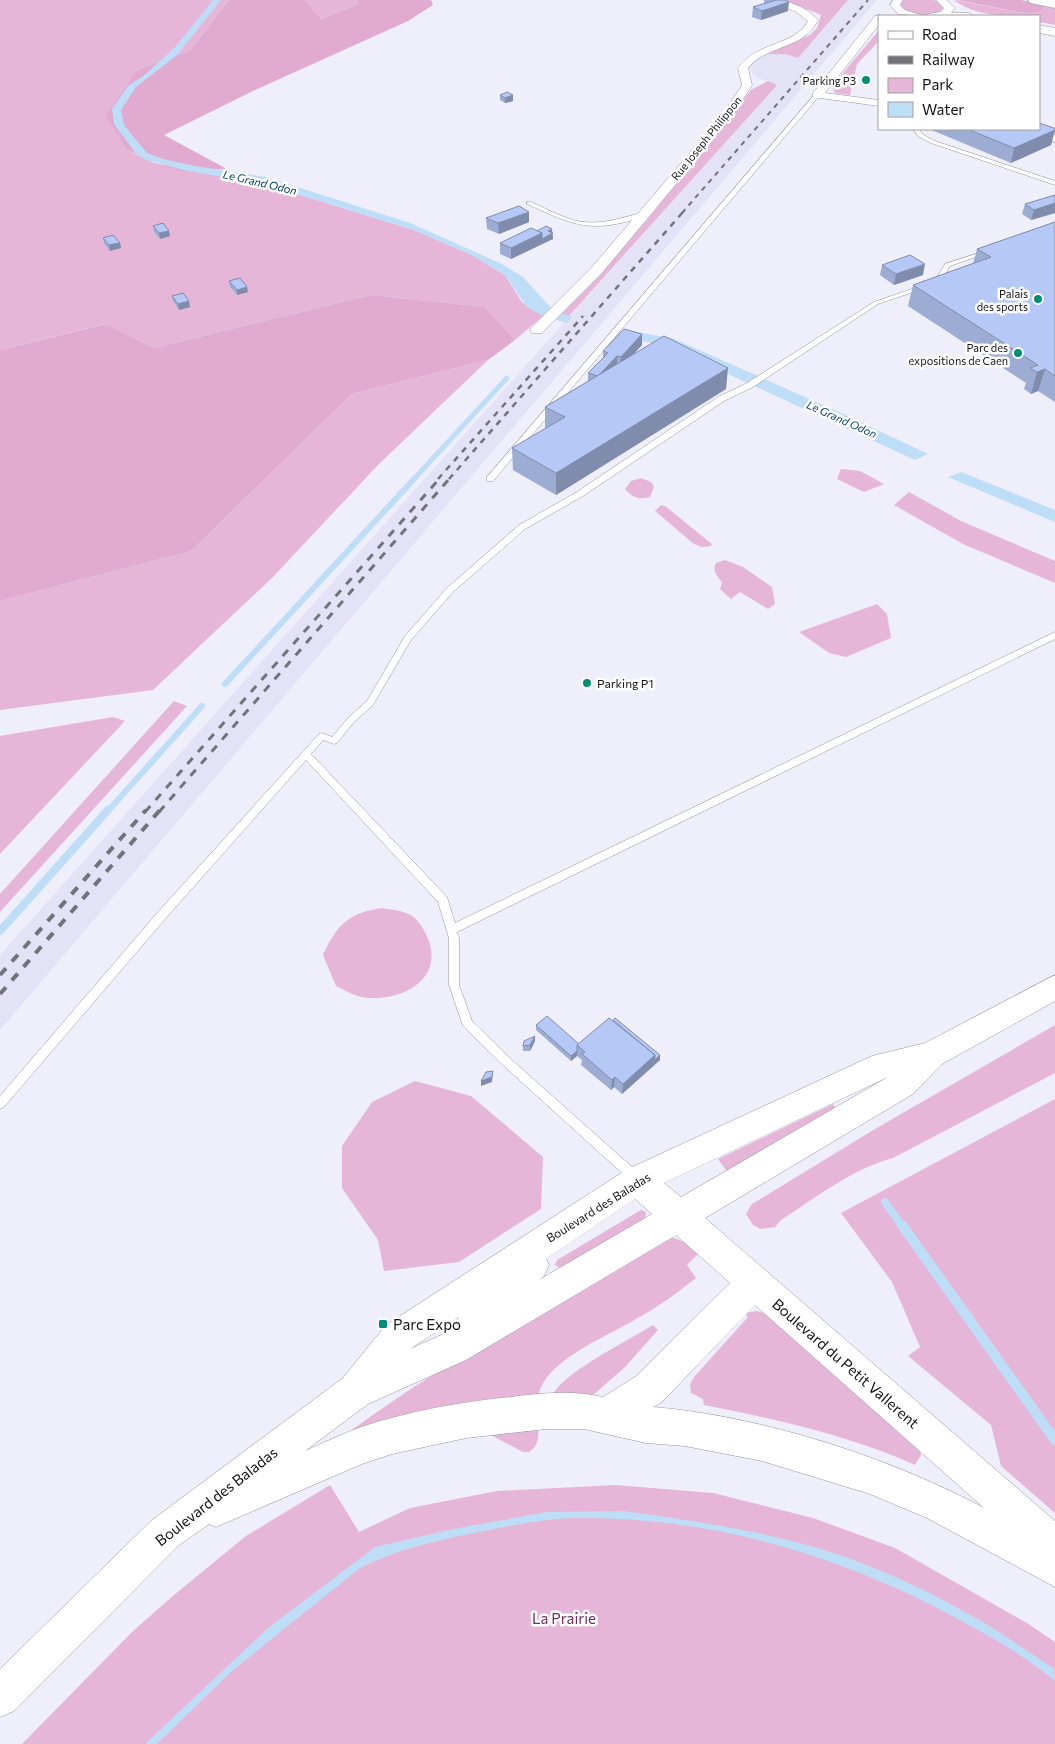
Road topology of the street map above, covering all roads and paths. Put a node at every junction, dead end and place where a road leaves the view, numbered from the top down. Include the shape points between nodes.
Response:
1 (772, 0) edge
2 (941, 0) edge
3 (1035, 0) edge
4 (1049, 0) edge
5 (1055, 2) edge
6 (896, 3) edge
7 (950, 8) junction
8 (881, 15) edge
9 (915, 15) edge
10 (940, 15) edge
11 (973, 15) edge
12 (875, 26) edge
13 (1040, 28) edge
14 (1055, 31) edge
15 (817, 95) junction
16 (878, 104) edge
17 (917, 130) edge
18 (1025, 130) edge
19 (1055, 140) edge
20 (1055, 183) edge
21 (529, 203) dead end
22 (644, 214) junction
23 (992, 251) edge
24 (542, 326) dead end
25 (490, 479) dead end
26 (1055, 636) edge
27 (306, 754) junction
28 (451, 930) junction
29 (1055, 987) edge
30 (931, 1055) junction
31 (0, 1104) edge
32 (637, 1180) junction
33 (678, 1216) junction
34 (754, 1282) junction
35 (454, 1348) junction
36 (355, 1391) junction
37 (606, 1415) junction
38 (165, 1533) junction
39 (1055, 1546) edge
40 (1055, 1568) edge
41 (0, 1696) edge

1 - 22 street, Rue Joseph Philippon via 809,15 813,20 811,28 746,62 743,68 747,85 735,104
2 - 7 street
3 - 5 main road
4 - 5 main road
6 - 8 street
6 - 9 street via 902,12
7 - 10 street
7 - 11 street
12 - 15 street
13 - 14 main road
15 - 16 street
15 - 25 lane
17 - 20 lane via 934,142
18 - 19 street
21 - 22 lane via 577,223 623,221
22 - 24 street
23 - 27 lane via 947,264 938,282 876,303 750,385 721,399 580,494 522,527 450,590 408,638 370,703 334,741 322,736
26 - 28 lane
27 - 28 lane via 443,900
27 - 31 lane
28 - 32 lane via 454,938 454,985 467,1024
29 - 30 main road, Boulevard des Baladas
30 - 32 main road, Boulevard des Baladas via 883,1065
30 - 33 main road, Boulevard des Baladas via 902,1084
32 - 33 main road, Boulevard du Petit Vallerent
32 - 35 main road via 636,1203 518,1274
32 - 36 main road, Boulevard des Baladas via 398,1337
33 - 34 main road, Boulevard du Petit Vallerent
33 - 35 main road, Boulevard des Baladas
34 - 37 main road via 648,1390
34 - 39 main road, Boulevard du Petit Vallerent
35 - 36 main road, Boulevard des Baladas
36 - 38 main road, Boulevard des Baladas
37 - 38 main road via 584,1411 546,1411 466,1420 392,1436 305,1469
37 - 40 main road via 646,1425 685,1428 762,1443 870,1476 940,1504
38 - 41 main road, Boulevard des Baladas

